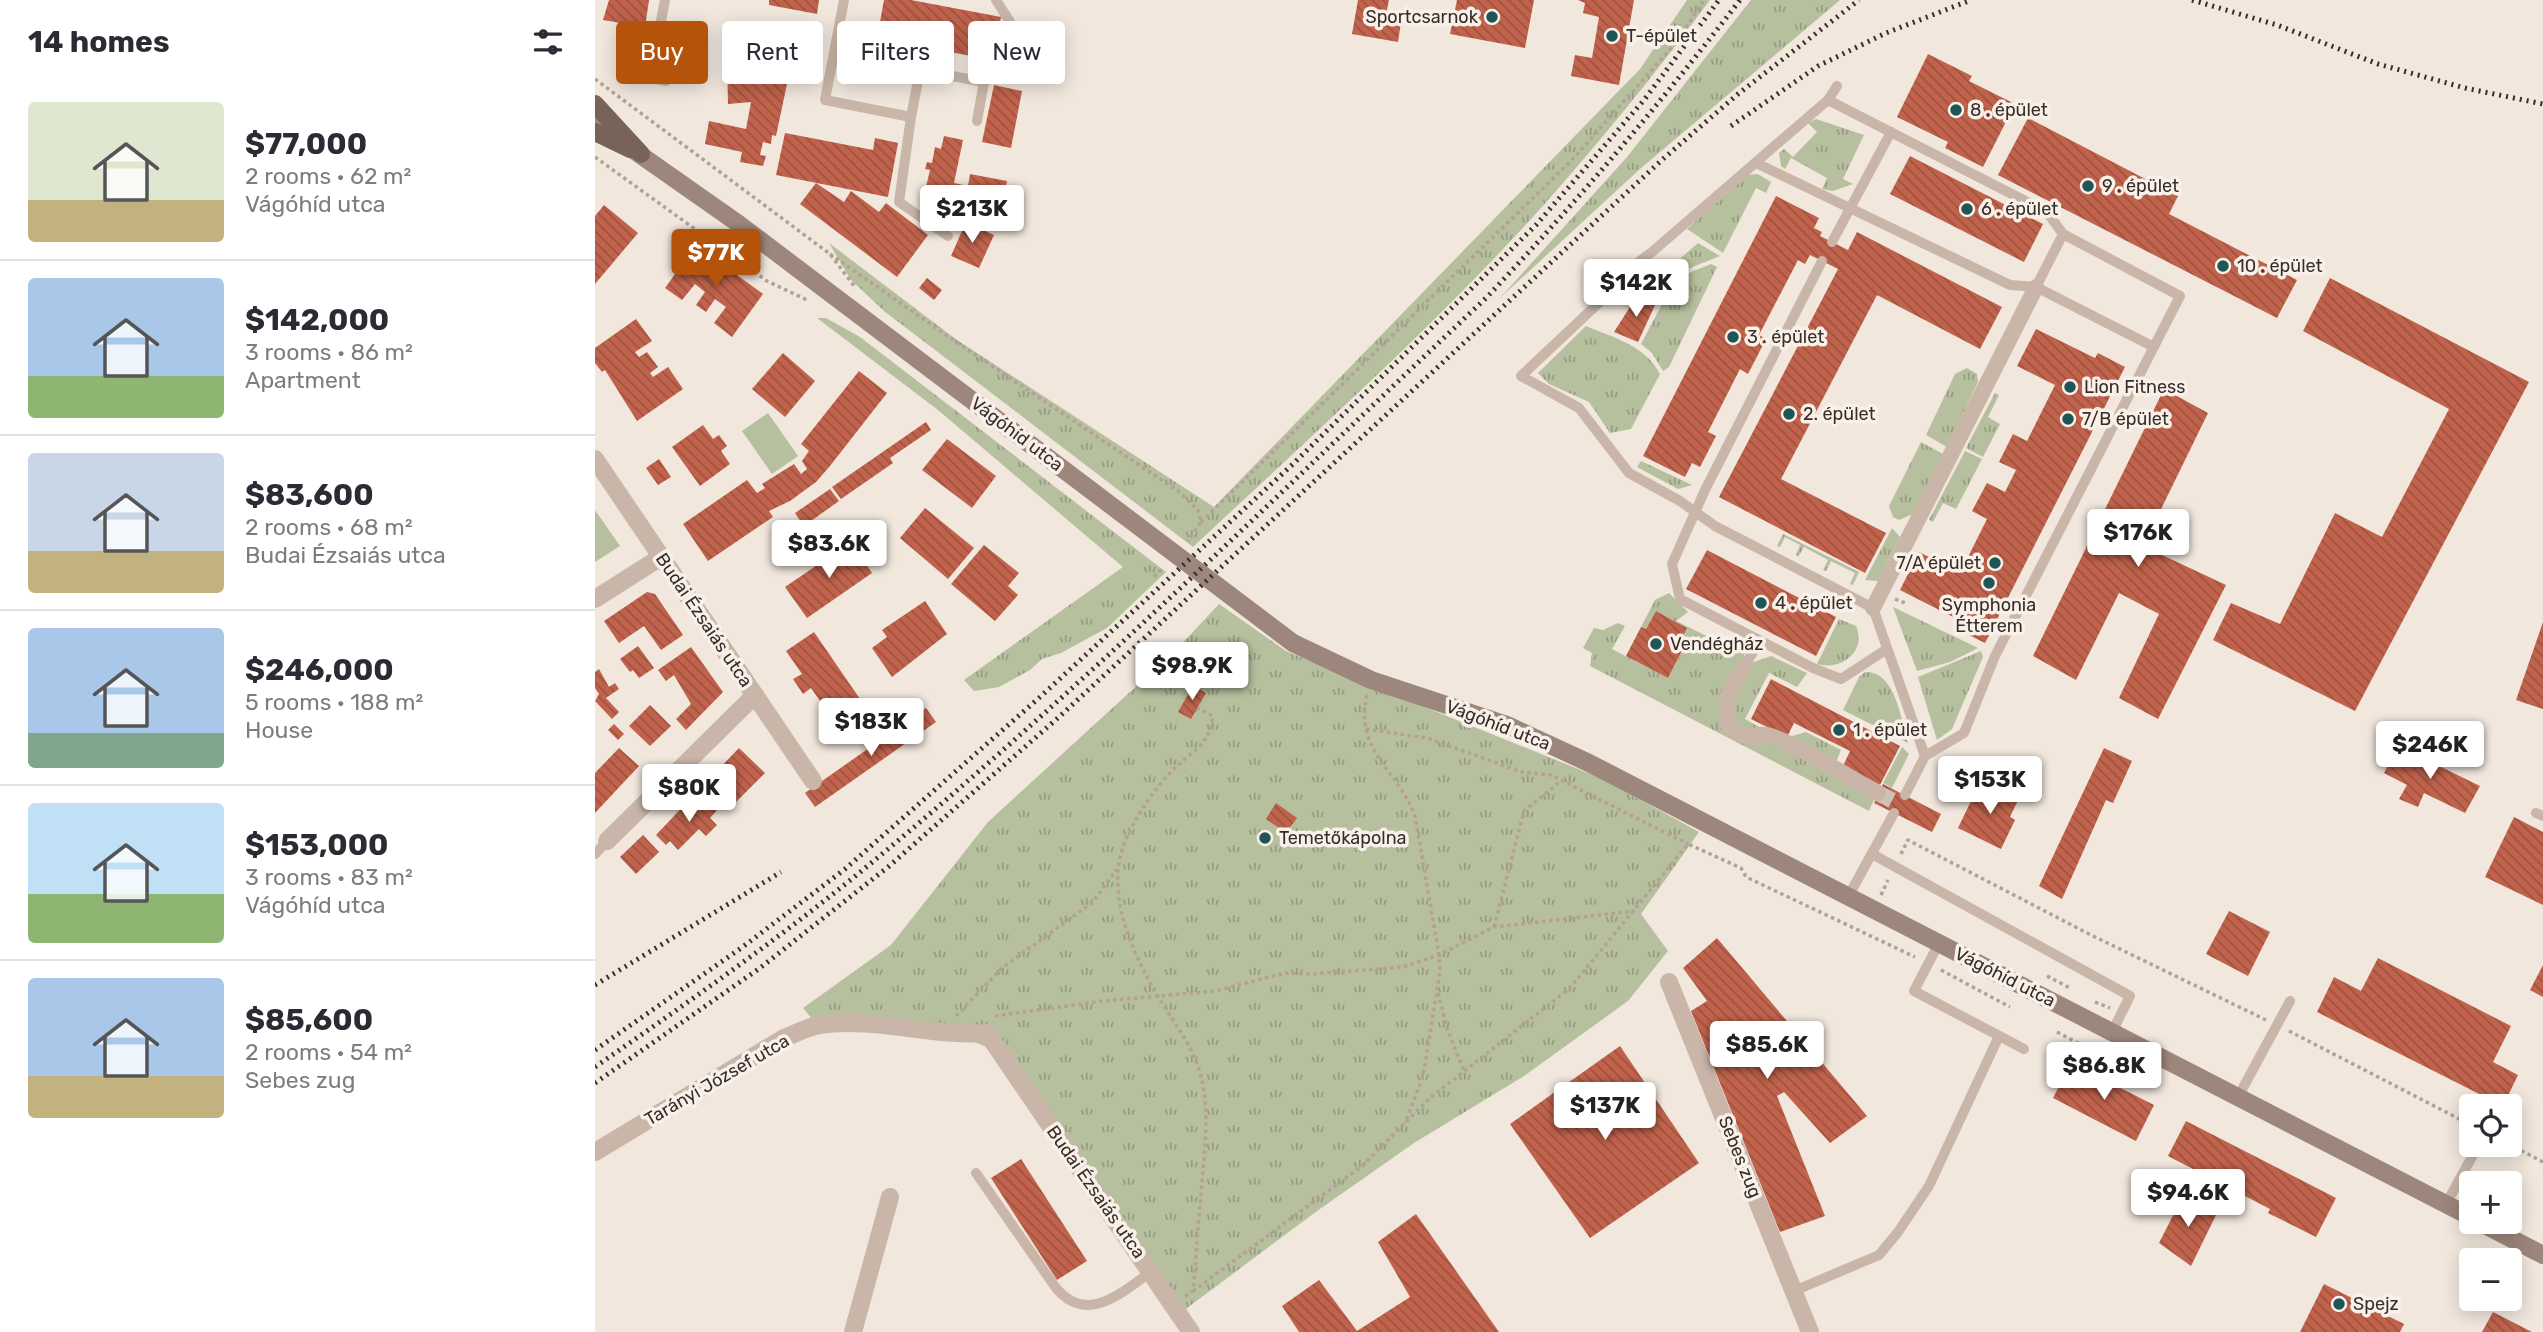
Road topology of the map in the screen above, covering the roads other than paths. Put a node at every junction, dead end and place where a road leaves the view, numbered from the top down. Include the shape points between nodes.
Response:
1 (665, 0) edge
2 (844, 0) edge
3 (996, 0) edge
4 (661, 21) edge
5 (1009, 21) edge
6 (834, 54) junction
7 (837, 55) edge
8 (917, 84) edge
9 (984, 84) edge
10 (1837, 86) dead end
11 (1828, 100) junction
12 (595, 104) edge
13 (911, 117) junction
14 (977, 121) dead end
15 (595, 123) edge
16 (595, 132) edge
17 (1891, 132) junction
18 (641, 154) junction
19 (1756, 163) junction
20 (1849, 208) junction
21 (2063, 234) junction
22 (948, 236) dead end
23 (1832, 242) dead end
24 (1822, 261) dead end
25 (2036, 287) junction
26 (2154, 347) junction
27 (595, 459) edge
28 (1696, 512) junction
29 (661, 557) junction
30 (595, 599) edge
31 (1873, 608) junction
32 (1760, 640) junction
33 (1887, 649) junction
34 (1743, 668) joint
35 (755, 695) junction
36 (1925, 756) junction
37 (813, 781) dead end
38 (1878, 793) tunnel mouth
39 (1905, 795) dead end
40 (1894, 813) dead end
41 (601, 848) edge
42 (1872, 854) junction
43 (1848, 897) junction
44 (1939, 943) junction
45 (1669, 982) dead end
46 (2290, 1002) dead end
47 (2112, 1032) junction
48 (1999, 1036) junction
49 (2024, 1049) dead end
50 (1000, 1053) joint
51 (2238, 1097) junction
52 (595, 1152) edge
53 (2472, 1157) edge
54 (976, 1173) dead end
55 (890, 1197) dead end
56 (2446, 1204) junction
57 (2459, 1211) edge
58 (2502, 1234) edge
59 (2543, 1255) edge
60 (1151, 1272) junction
61 (1794, 1291) junction
62 (853, 1332) edge
63 (1191, 1332) edge
64 (1810, 1332) edge

1 - 4 lane
2 - 6 lane
3 - 5 lane
6 - 7 lane
6 - 13 lane via 825,100
8 - 13 lane
9 - 14 lane
10 - 11 lane
11 - 17 lane
11 - 19 lane
12 - 18 main road
13 - 22 lane via 899,202
15 - 18 main road, Vágóhíd utca
16 - 18 main road
17 - 20 lane
17 - 21 lane via 2047,212
18 - 43 main road, Vágóhíd utca via 1293,643 1371,680 1507,725
19 - 20 lane
19 - 28 lane via 1629,269 1521,376 1579,408 1629,473
20 - 23 lane
20 - 25 lane via 2010,285
21 - 25 lane
21 - 26 lane via 2180,296
24 - 28 lane
25 - 26 lane
25 - 31 street
26 - 36 lane via 1995,656 1963,733
27 - 29 street, Budai Ézsaiás utca
28 - 31 lane
28 - 32 lane via 1672,564 1680,599
29 - 30 street
29 - 35 street, Budai Ézsaiás utca
31 - 33 lane
32 - 33 lane via 1841,679
32 - 34 lane
33 - 36 lane
34 - 38 street via 1725,710 1727,724 1734,731 1744,737 1768,735
35 - 37 street, Budai Ézsaiás utca
35 - 41 street
36 - 39 lane
40 - 42 lane
42 - 43 lane
42 - 47 lane via 2130,996
43 - 44 main road, Vágóhíd utca
44 - 47 main road, Vágóhíd utca
44 - 48 lane via 1914,991
45 - 61 street, Sebes zug
46 - 51 lane
47 - 51 main road, Vágóhíd utca
48 - 49 lane
48 - 61 lane via 1929,1186 1898,1233 1879,1255
50 - 52 street, Tarányi József utca via 988,1033 817,1025 784,1038
50 - 60 street, Budai Ézsaiás utca
51 - 56 main road, Vágóhíd utca
53 - 56 lane
54 - 60 lane via 1056,1288 1071,1301 1102,1304
55 - 62 street
56 - 57 main road, Vágóhíd utca
58 - 59 main road
60 - 63 street, Budai Ézsaiás utca
61 - 64 street, Sebes zug

